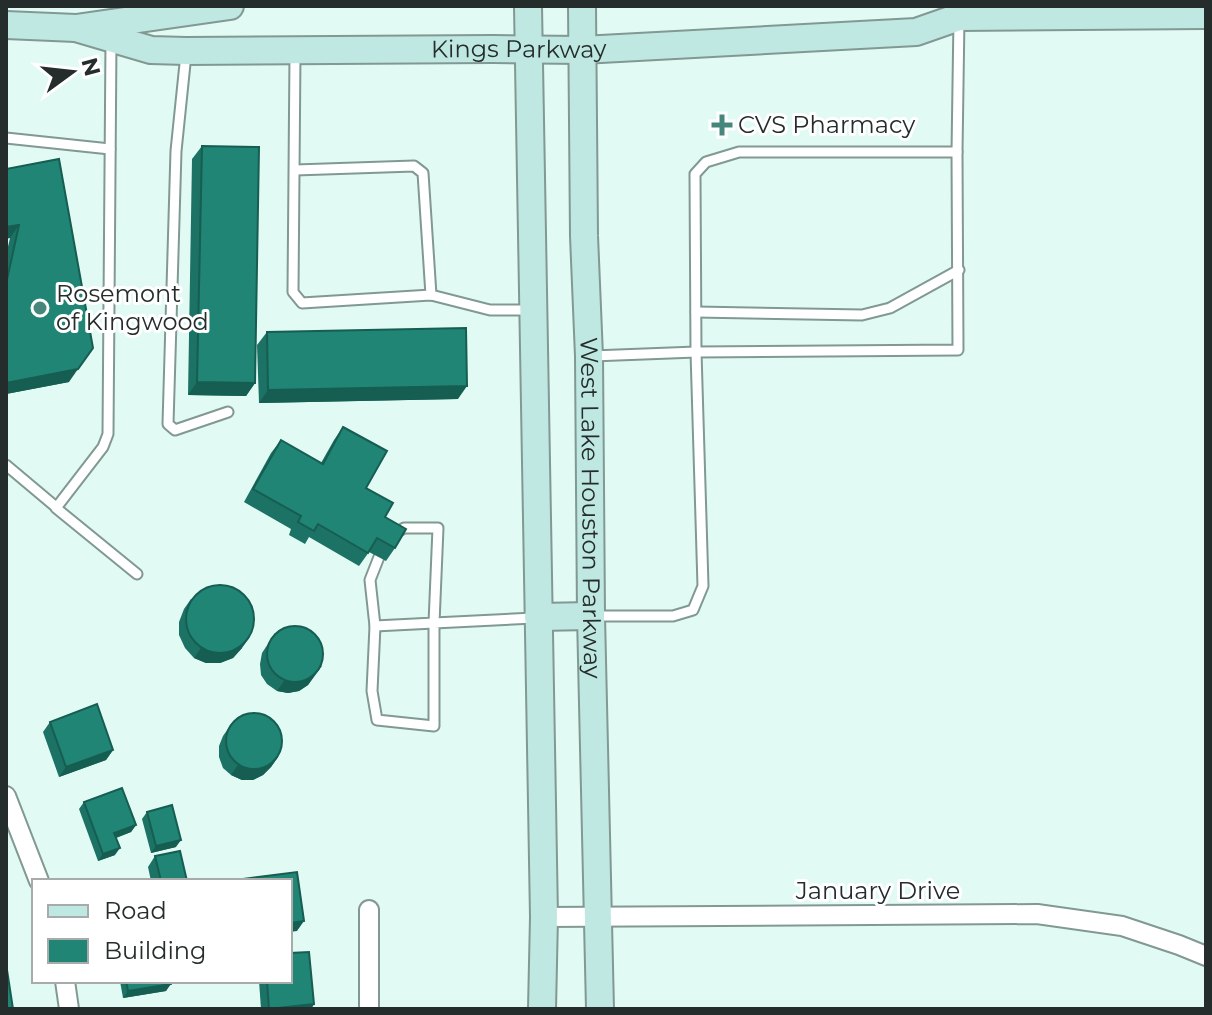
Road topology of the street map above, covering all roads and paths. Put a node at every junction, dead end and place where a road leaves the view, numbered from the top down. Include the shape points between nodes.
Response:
1 (230, 6) edge
2 (528, 6) edge
3 (582, 6) edge
4 (933, 6) edge
5 (960, 11) edge
6 (1206, 15) edge
7 (6, 25) edge
8 (76, 28) junction
9 (111, 38) junction
10 (529, 49) junction
11 (582, 50) junction
12 (186, 51) junction
13 (295, 51) junction
14 (6, 138) edge
15 (110, 149) junction
16 (957, 152) junction
17 (295, 170) junction
18 (959, 270) junction
19 (431, 295) junction
20 (533, 310) junction
21 (696, 312) junction
22 (696, 352) junction
23 (589, 356) junction
24 (228, 412) dead end
25 (6, 465) edge
26 (56, 507) junction
27 (389, 537) edge
28 (379, 557) edge
29 (137, 574) dead end
30 (591, 616) junction
31 (538, 617) junction
32 (434, 623) junction
33 (375, 626) junction
34 (6, 796) edge
35 (38, 879) edge
36 (369, 910) dead end
37 (544, 917) junction
38 (599, 917) junction
39 (1206, 956) edge
40 (65, 983) edge
41 (69, 1009) edge
42 (369, 1009) edge
43 (542, 1009) edge
44 (600, 1009) edge

1 - 8 main road, Kings Parkway
2 - 10 main road
3 - 11 main road, West Lake Houston Parkway
4 - 5 main road, Kings Parkway
5 - 6 main road, Kings Parkway
5 - 11 main road, Kings Parkway via 916,32
5 - 16 lane
7 - 8 main road, Kings Parkway
8 - 9 main road, Kings Parkway
9 - 12 main road, Kings Parkway via 151,50
9 - 15 lane
10 - 11 main road, Kings Parkway
10 - 13 main road, Kings Parkway
10 - 20 main road
11 - 23 main road, West Lake Houston Parkway
12 - 13 main road, Kings Parkway
12 - 24 lane via 176,151 168,424 175,430
13 - 17 lane
14 - 15 lane
15 - 26 lane via 108,434
16 - 18 lane
16 - 21 lane via 739,152 706,162 695,174
17 - 19 lane via 414,166 423,173
17 - 19 lane via 293,292 302,303
18 - 21 lane via 890,308 862,315
18 - 22 lane via 958,350
19 - 20 lane via 490,310
20 - 31 main road
21 - 22 lane
22 - 23 lane
22 - 30 lane via 703,586 693,610 673,616
23 - 30 main road, West Lake Houston Parkway
25 - 26 lane
26 - 29 lane
27 - 32 lane via 404,528 438,528
28 - 33 lane via 370,580
30 - 31 main road
30 - 38 main road, West Lake Houston Parkway
31 - 32 lane
31 - 37 main road
32 - 33 lane
32 - 33 lane via 434,726 377,720 372,691
34 - 35 street
36 - 42 street
37 - 38 street, January Drive
37 - 43 main road
38 - 39 street, January Drive via 1037,914 1122,926
38 - 44 main road, West Lake Houston Parkway
40 - 41 street

